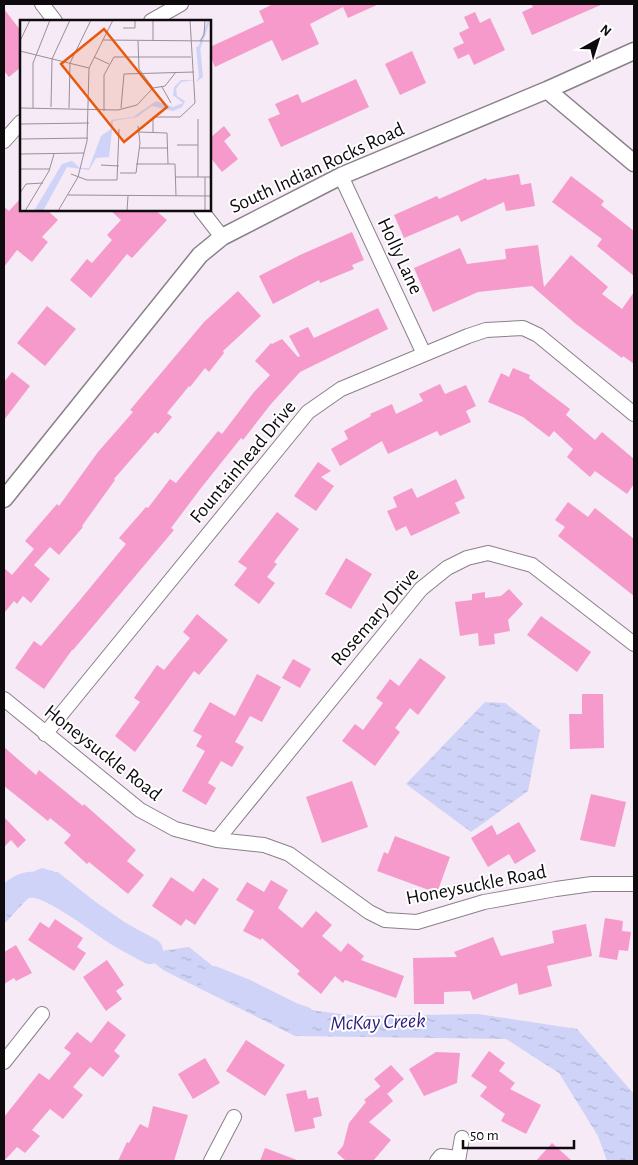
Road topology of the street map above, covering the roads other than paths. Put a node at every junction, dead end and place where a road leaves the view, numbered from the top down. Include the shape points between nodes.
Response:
1 (42, 4) edge
2 (182, 4) edge
3 (54, 20) edge
4 (153, 20) edge
5 (634, 51) edge
6 (547, 90) junction
7 (20, 123) edge
8 (4, 141) edge
9 (634, 163) edge
10 (341, 176) junction
11 (202, 211) edge
12 (222, 237) junction
13 (424, 354) junction
14 (634, 414) edge
15 (4, 499) edge
16 (634, 644) edge
17 (4, 699) edge
18 (45, 734) junction
19 (217, 840) junction
20 (634, 884) edge
21 (42, 1014) dead end
22 (4, 1062) edge
23 (234, 1117) dead end
24 (462, 1138) dead end
25 (439, 1159) edge
26 (211, 1161) edge
27 (457, 1161) edge

1 - 3 street
2 - 4 street
5 - 6 street, South Indian Rocks Road
6 - 9 street
6 - 10 street, South Indian Rocks Road
7 - 8 street
10 - 12 street, South Indian Rocks Road
10 - 13 street, Holly Lane
11 - 12 street
12 - 15 street, South Indian Rocks Road via 200,255
13 - 14 street, Fountainhead Drive via 486,330 523,328 538,335
13 - 18 street, Fountainhead Drive via 341,389 308,412
16 - 19 street, Rosemary Drive via 532,565 488,553 468,558 447,568 421,589
17 - 18 street, Honeysuckle Road
18 - 19 street, Honeysuckle Road via 140,810 175,829
19 - 20 street, Honeysuckle Road via 264,845 289,854 368,912 385,920 417,922 484,902 556,889 592,884
21 - 22 street
23 - 26 street
24 - 27 street
25 - 27 street via 450,1157

